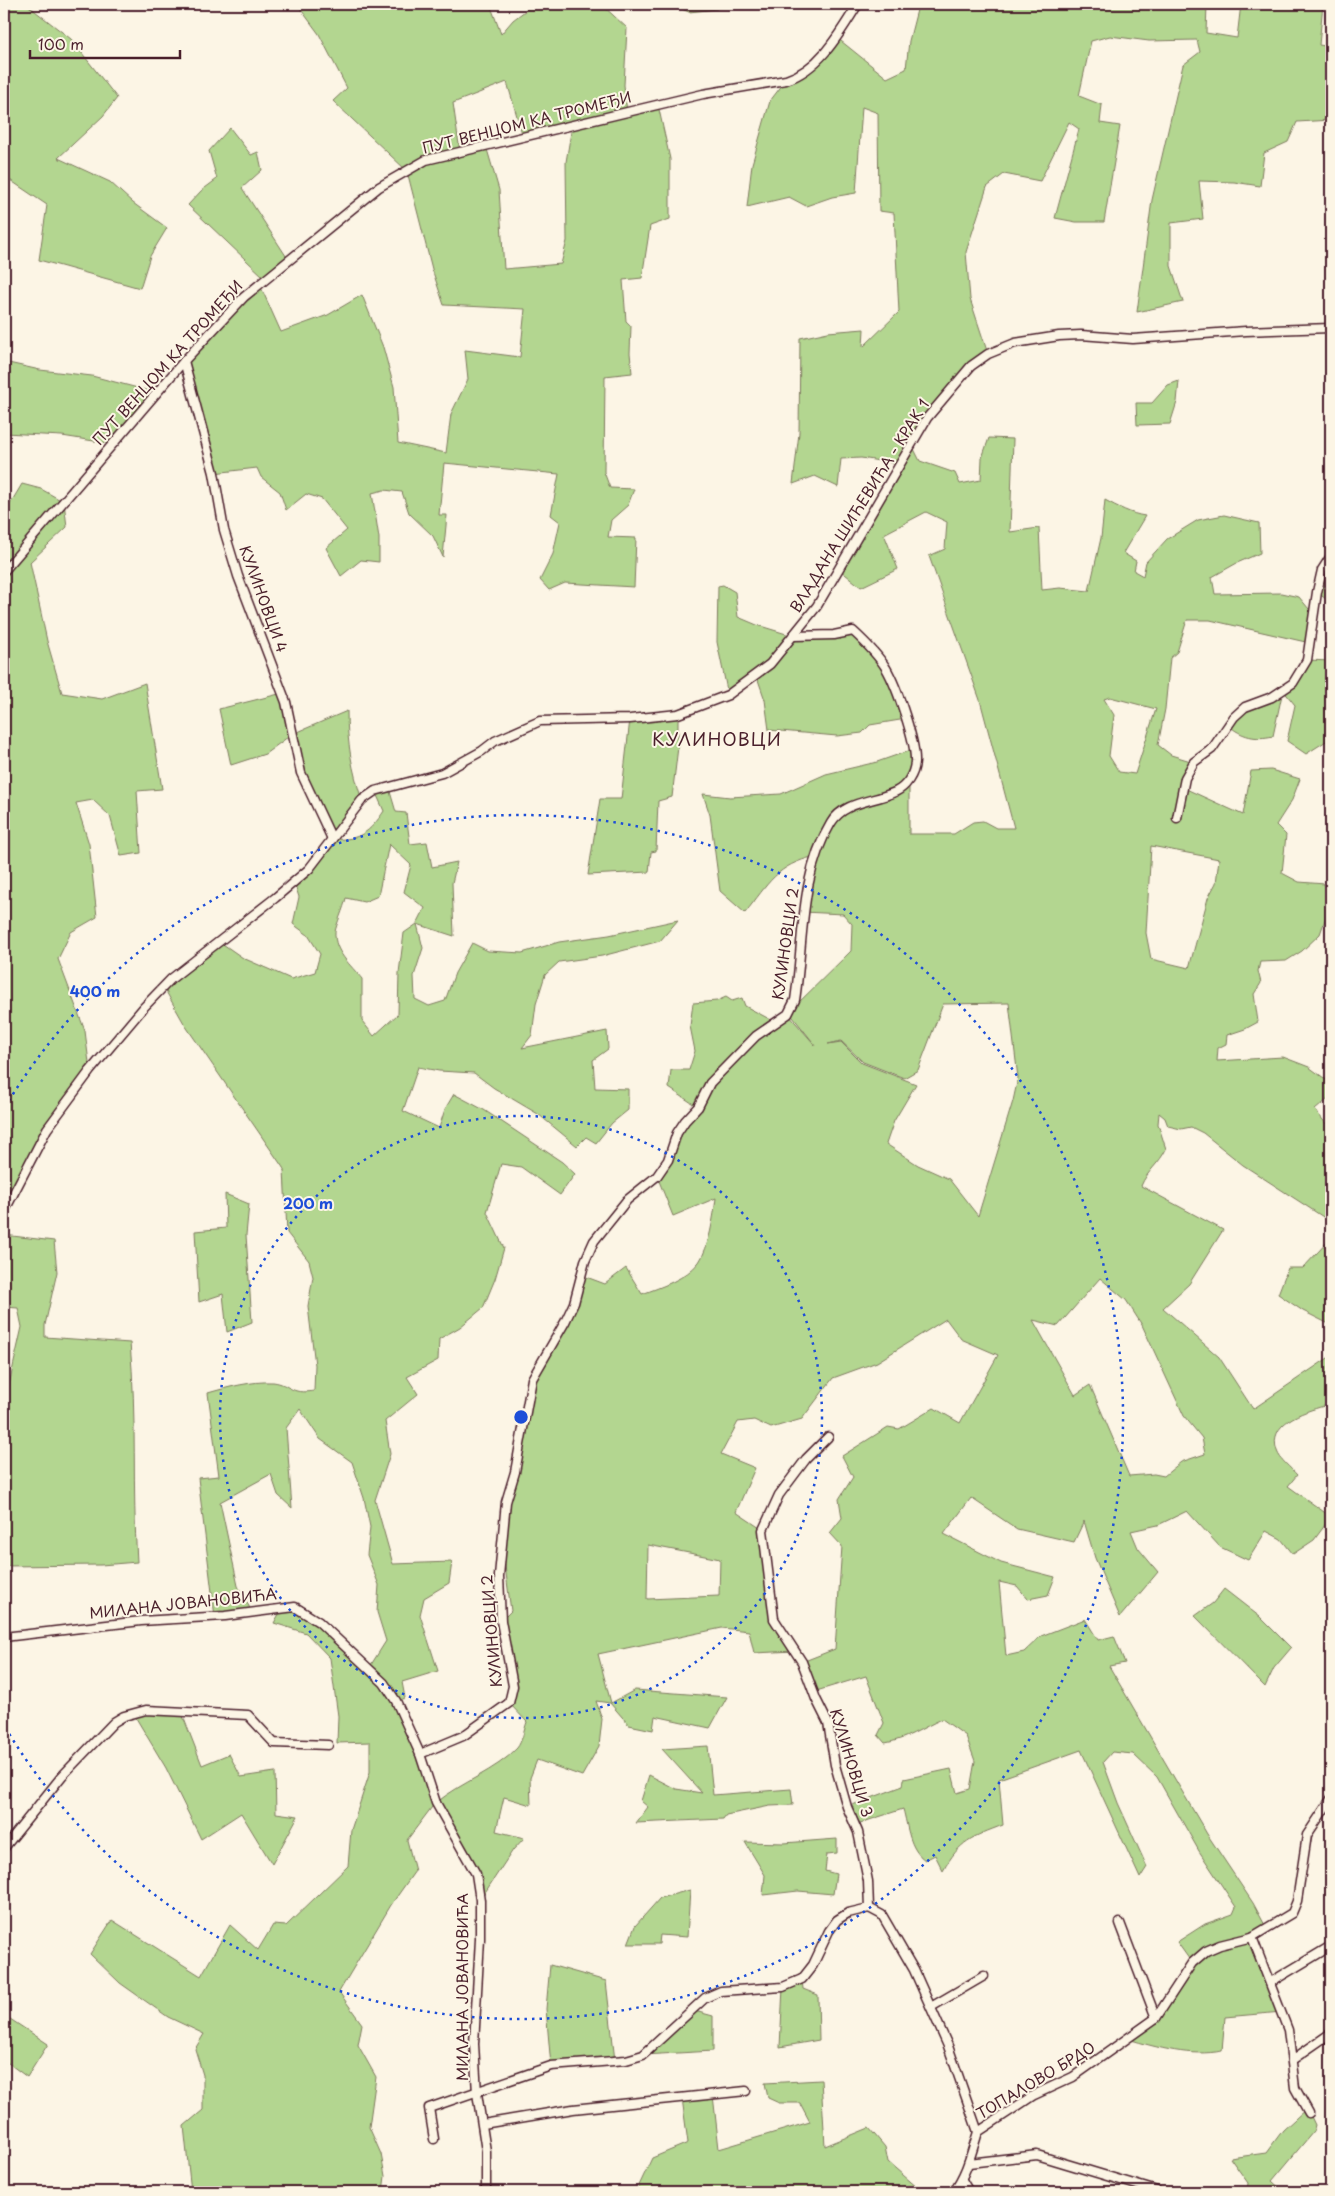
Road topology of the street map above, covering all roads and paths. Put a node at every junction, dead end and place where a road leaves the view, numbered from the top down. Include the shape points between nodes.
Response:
1 (858, 4) edge
2 (1331, 328) edge
3 (184, 361) junction
4 (1331, 556) edge
5 (4, 571) edge
6 (793, 636) junction
7 (1177, 818) dead end
8 (332, 839) junction
9 (4, 1212) edge
10 (828, 1437) dead end
11 (4, 1637) edge
12 (328, 1745) dead end
13 (420, 1754) junction
14 (1331, 1799) edge
15 (4, 1848) edge
16 (869, 1908) junction
17 (1120, 1923) dead end
18 (1252, 1937) junction
19 (1331, 1946) edge
20 (984, 1976) dead end
21 (1271, 1982) junction
22 (931, 2007) junction
23 (1156, 2018) junction
24 (1331, 2033) edge
25 (1292, 2060) junction
26 (746, 2091) dead end
27 (477, 2093) junction
28 (1309, 2113) dead end
29 (483, 2124) junction
30 (978, 2132) junction
31 (434, 2139) dead end
32 (969, 2163) junction
33 (962, 2180) junction
34 (1158, 2190) dead end
35 (486, 2192) edge
36 (953, 2192) edge
37 (969, 2192) edge

1 - 3 street, ПУТ ВЕНЦОМ КА ТРОМЕЂИ via 836,37 799,76 703,94 426,160 379,187 265,278
2 - 6 street, ВЛАДАНА ШИЋЕВИЋА - КРАК 1 via 1133,339 1059,336 1015,343 988,354 971,366 927,418 840,570
3 - 5 street, ПУТ ВЕНЦОМ КА ТРОМЕЂИ
3 - 8 street, КУЛИНОВЦИ 4 via 238,576 286,702 300,773
4 - 7 street via 1322,570 1307,660 1300,674 1293,683 1272,697 1246,707 1234,717 1212,749 1194,762 1185,778
6 - 8 street, ВЛАДАНА ШИЋЕВИЋА - КРАК 1 via 770,664 728,695 678,714 630,719 557,719 527,725 442,773 375,791 362,800
6 - 13 street, КУЛИНОВЦИ 2 via 853,631 867,644 886,668 903,710 915,764 909,781 895,792 845,810 832,822 816,856 807,893 795,1000 788,1014 756,1036 710,1083 698,1107 677,1133 668,1160 657,1176 627,1200 594,1241 574,1303 532,1379 515,1472 506,1502 499,1576 501,1620 513,1686 509,1703 463,1736
8 - 9 street, ВЛАДАНА ШИЋЕВИЋА - КРАК 1 via 309,869 171,979 144,1007 47,1129
10 - 16 street, КУЛИНОВЦИ 3 via 806,1459 779,1495 763,1530 774,1619 802,1662 828,1723 846,1807 859,1840 868,1881
11 - 13 street, МИЛАНА ЈОВАНОВИЋА via 295,1607 318,1622 384,1683 396,1701
12 - 15 street via 274,1743 248,1715 133,1712 114,1722 62,1776
13 - 27 street, МИЛАНА ЈОВАНОВИЋА via 436,1803 476,1874 480,1900 474,2044
14 - 18 street, ТОПАЛОВО БРДО via 1307,1835 1297,1902 1292,1913
16 - 22 street via 882,1915 891,1927
16 - 27 street, МИЛАНА ЈОВАНОВИЋА via 838,1920 802,1980 783,1986 721,1991 705,1998 643,2055 626,2060 550,2066
17 - 23 street
18 - 21 street
18 - 23 street, ТОПАЛОВО БРДО via 1206,1951 1192,1963
19 - 21 street
20 - 22 street
21 - 25 street via 1288,2030
22 - 30 street via 955,2063
23 - 30 street, ТОПАЛОВО БРДО via 1073,2077 1034,2094
24 - 25 street
25 - 28 street via 1295,2088
26 - 29 street via 573,2109
27 - 29 street, МИЛАНА ЈОВАНОВИЋА
27 - 31 street via 429,2108
29 - 35 street, МИЛАНА ЈОВАНОВИЋА
30 - 32 street, ТОПАЛОВО БРДО
32 - 33 street, ТОПАЛОВО БРДО
32 - 34 street via 1037,2155
33 - 36 street, ТОПАЛОВО БРДО
33 - 37 street

